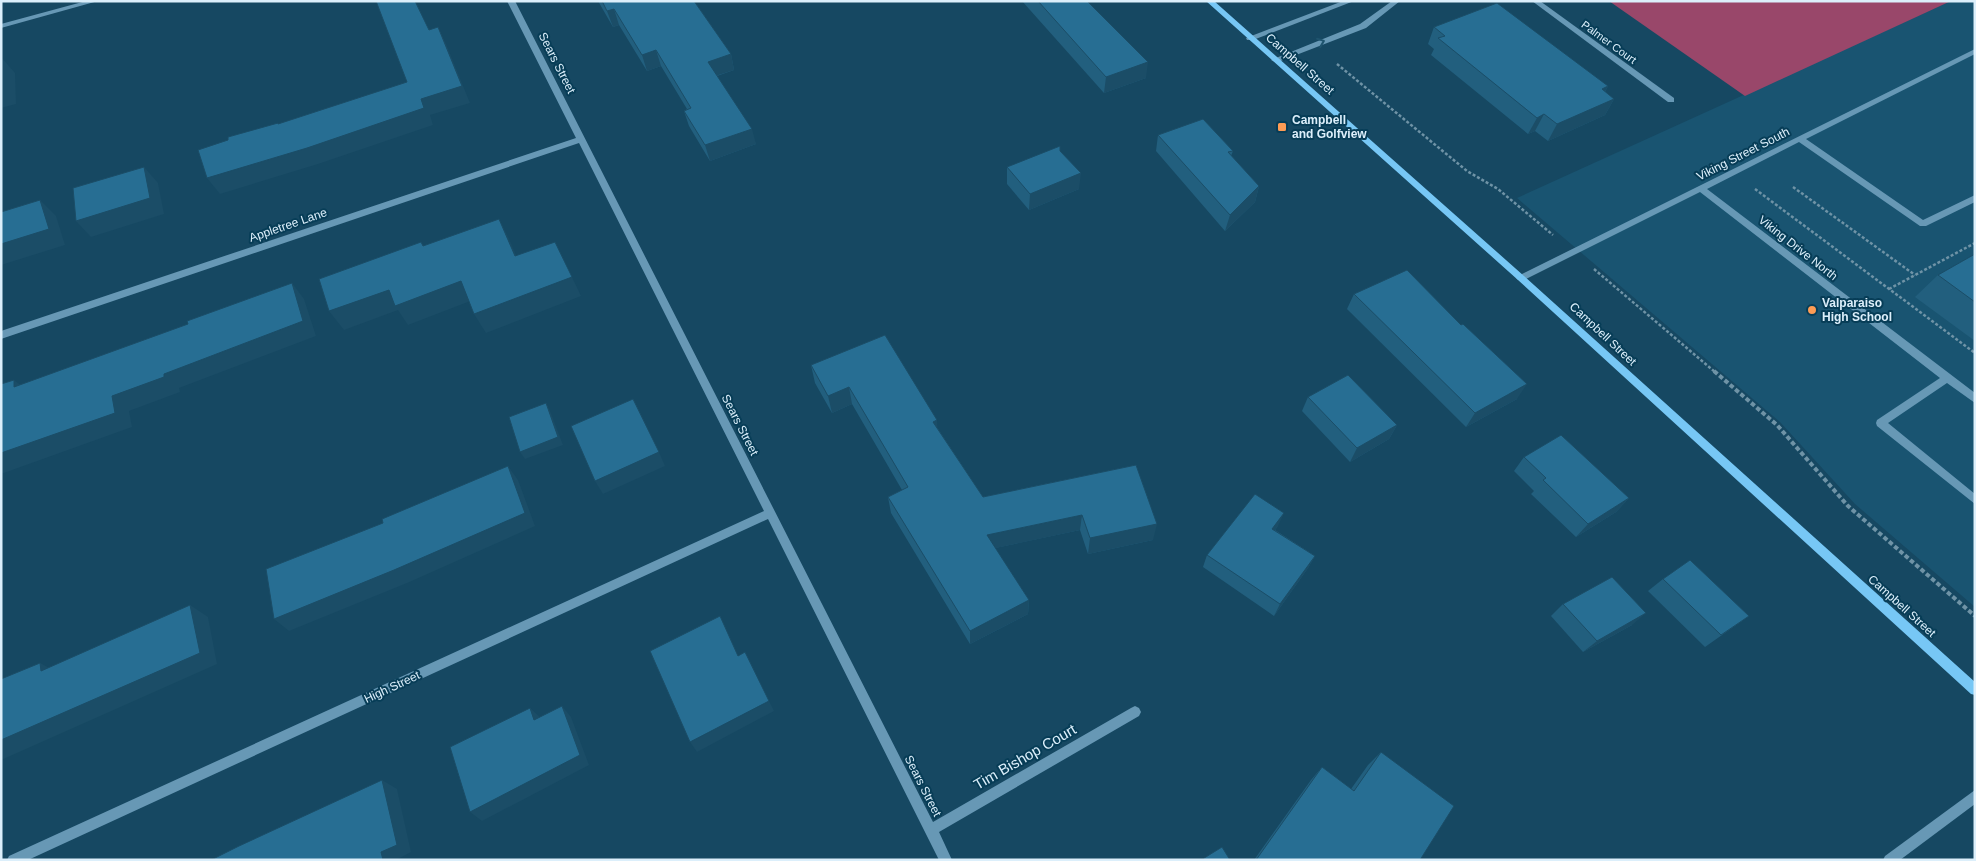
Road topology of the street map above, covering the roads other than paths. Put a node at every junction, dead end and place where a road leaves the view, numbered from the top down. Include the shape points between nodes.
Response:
1 (95, 1) edge
2 (511, 1) edge
3 (1209, 1) edge
4 (1351, 1) edge
5 (1397, 1) edge
6 (1535, 1) edge
7 (1, 26) edge
8 (1250, 38) junction
9 (1975, 51) edge
10 (1276, 60) junction
11 (1671, 100) dead end
12 (582, 139) junction
13 (1800, 139) junction
14 (1701, 189) junction
15 (1975, 198) edge
16 (1521, 278) junction
17 (1, 335) edge
18 (1947, 378) junction
19 (1975, 400) edge
20 (1975, 500) edge
21 (770, 513) junction
22 (1975, 690) edge
23 (1134, 712) dead end
24 (1975, 796) edge
25 (931, 830) junction
26 (14, 860) edge
27 (946, 860) edge
28 (1889, 860) edge

1 - 7 street
2 - 12 street, Sears Street
3 - 8 main road, Campbell Street
4 - 8 street
10 -> 5 street via 1363,26
6 - 11 street, Palmer Court
8 - 10 main road, Campbell Street
9 - 13 street, Viking Street South
10 - 16 main road, Campbell Street
12 - 17 street, Appletree Lane
12 - 21 street, Sears Street
13 - 14 street, Viking Street South
13 - 15 street via 1923,224
14 - 16 street, Viking Street South
14 - 18 street, Viking Drive North
16 - 22 main road, Campbell Street
18 - 19 street, Viking Drive North
18 - 20 street via 1881,423
21 - 25 street, Sears Street
21 - 26 street, High Street
23 - 25 street, Tim Bishop Court
24 - 28 street
25 - 27 street, Sears Street

